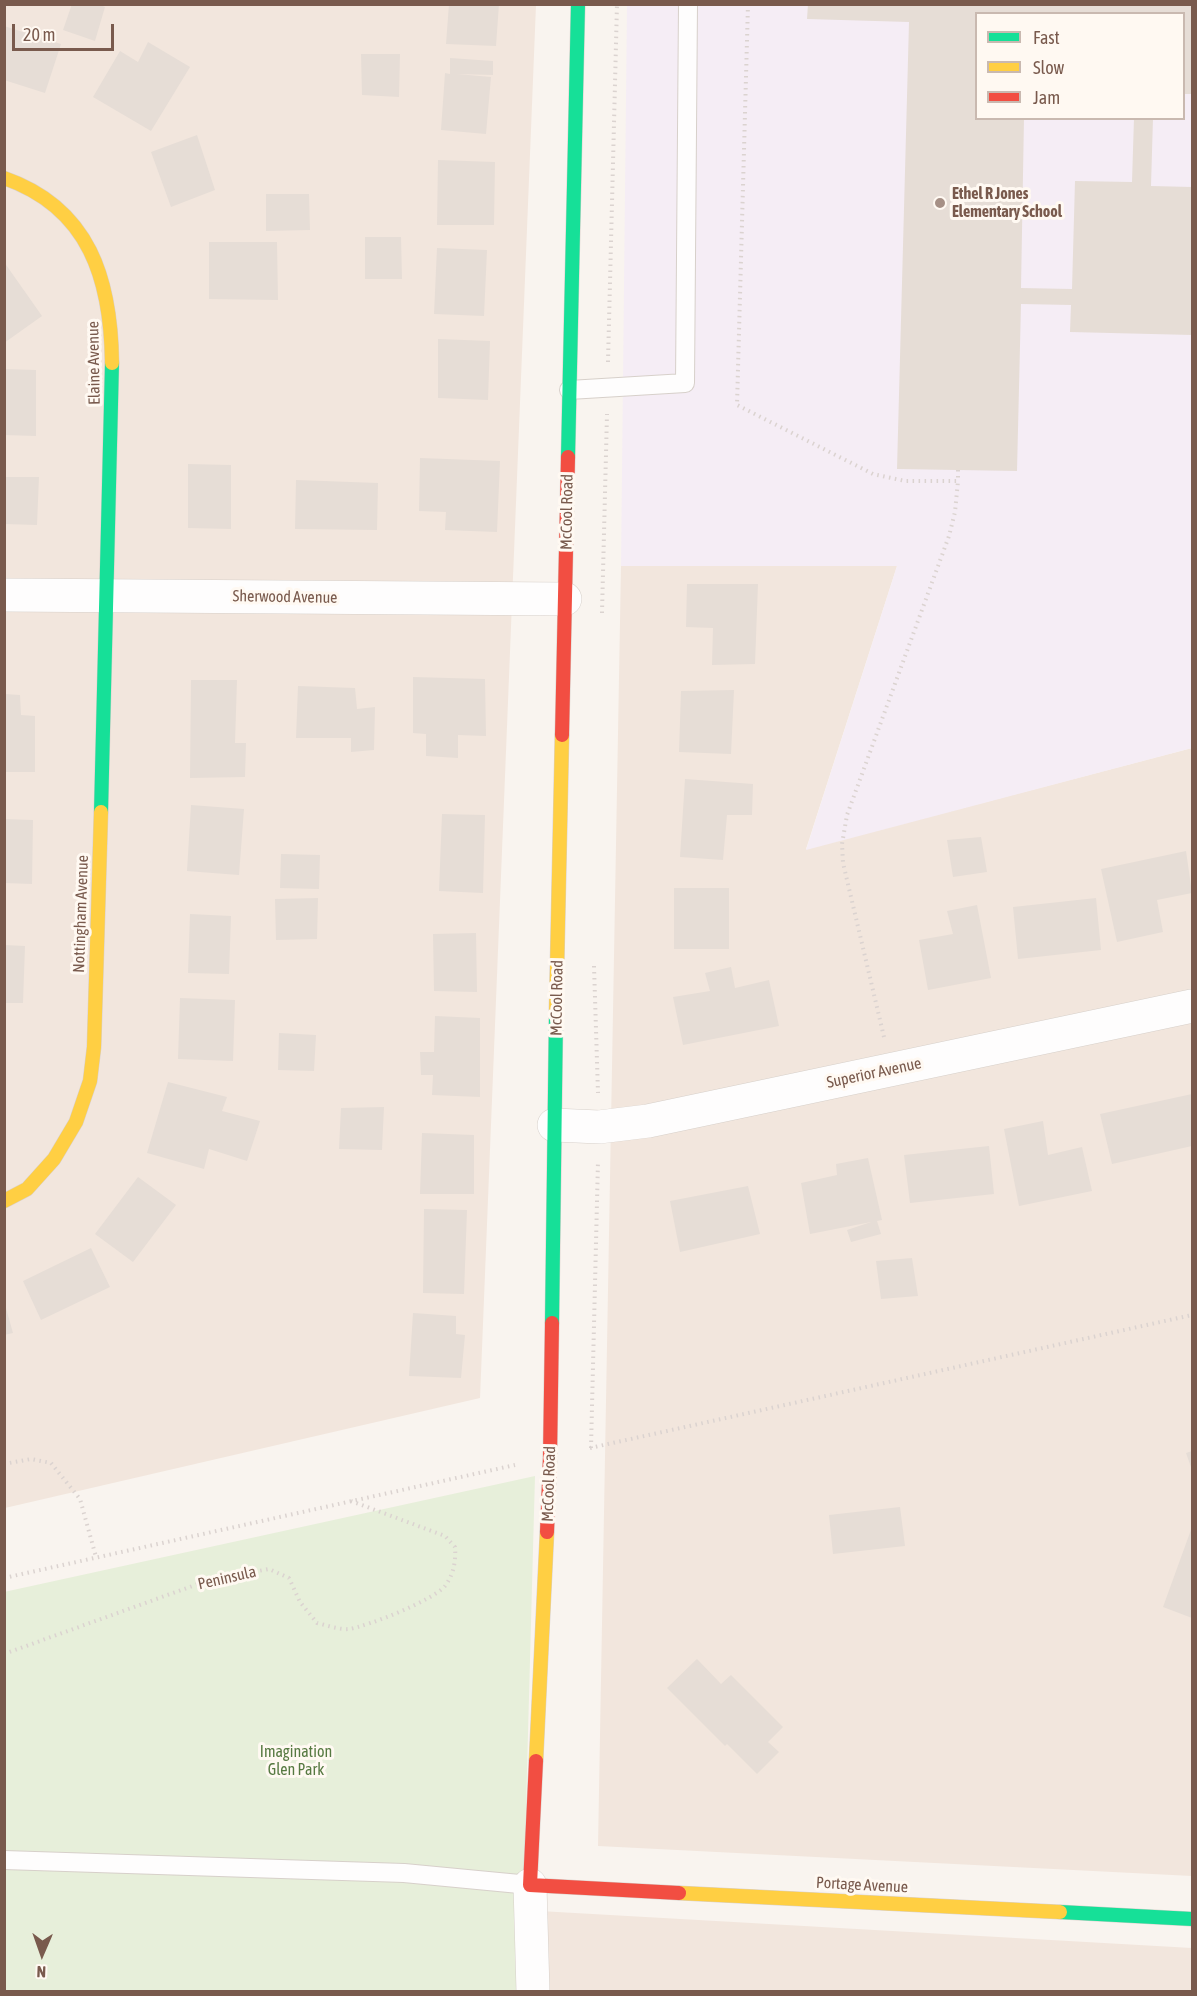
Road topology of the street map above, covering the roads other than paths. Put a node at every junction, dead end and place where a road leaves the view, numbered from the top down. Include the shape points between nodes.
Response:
1 (578, 4) edge
2 (688, 4) edge
3 (4, 178) edge
4 (569, 390) junction
5 (4, 595) edge
6 (107, 595) junction
7 (565, 599) junction
8 (1192, 1006) edge
9 (554, 1125) junction
10 (4, 1201) edge
11 (4, 1860) edge
12 (530, 1885) junction
13 (1192, 1919) edge
14 (533, 1992) edge

1 - 4 street, McCool Road
2 - 4 lane via 685,383
3 - 6 street, Elaine Avenue via 51,203 79,231 98,266 109,308 112,351
4 - 7 street, McCool Road
5 - 6 street, Sherwood Avenue
6 - 7 street, Sherwood Avenue
6 - 10 street, Nottingham Avenue via 90,1081 76,1122 54,1159 27,1189
7 - 9 street, McCool Road
8 - 9 street, Superior Avenue via 648,1121 599,1127
9 - 12 street, McCool Road via 550,1457
11 - 12 lane via 404,1873
12 - 13 street, Portage Avenue
12 - 14 street, McCool Road

